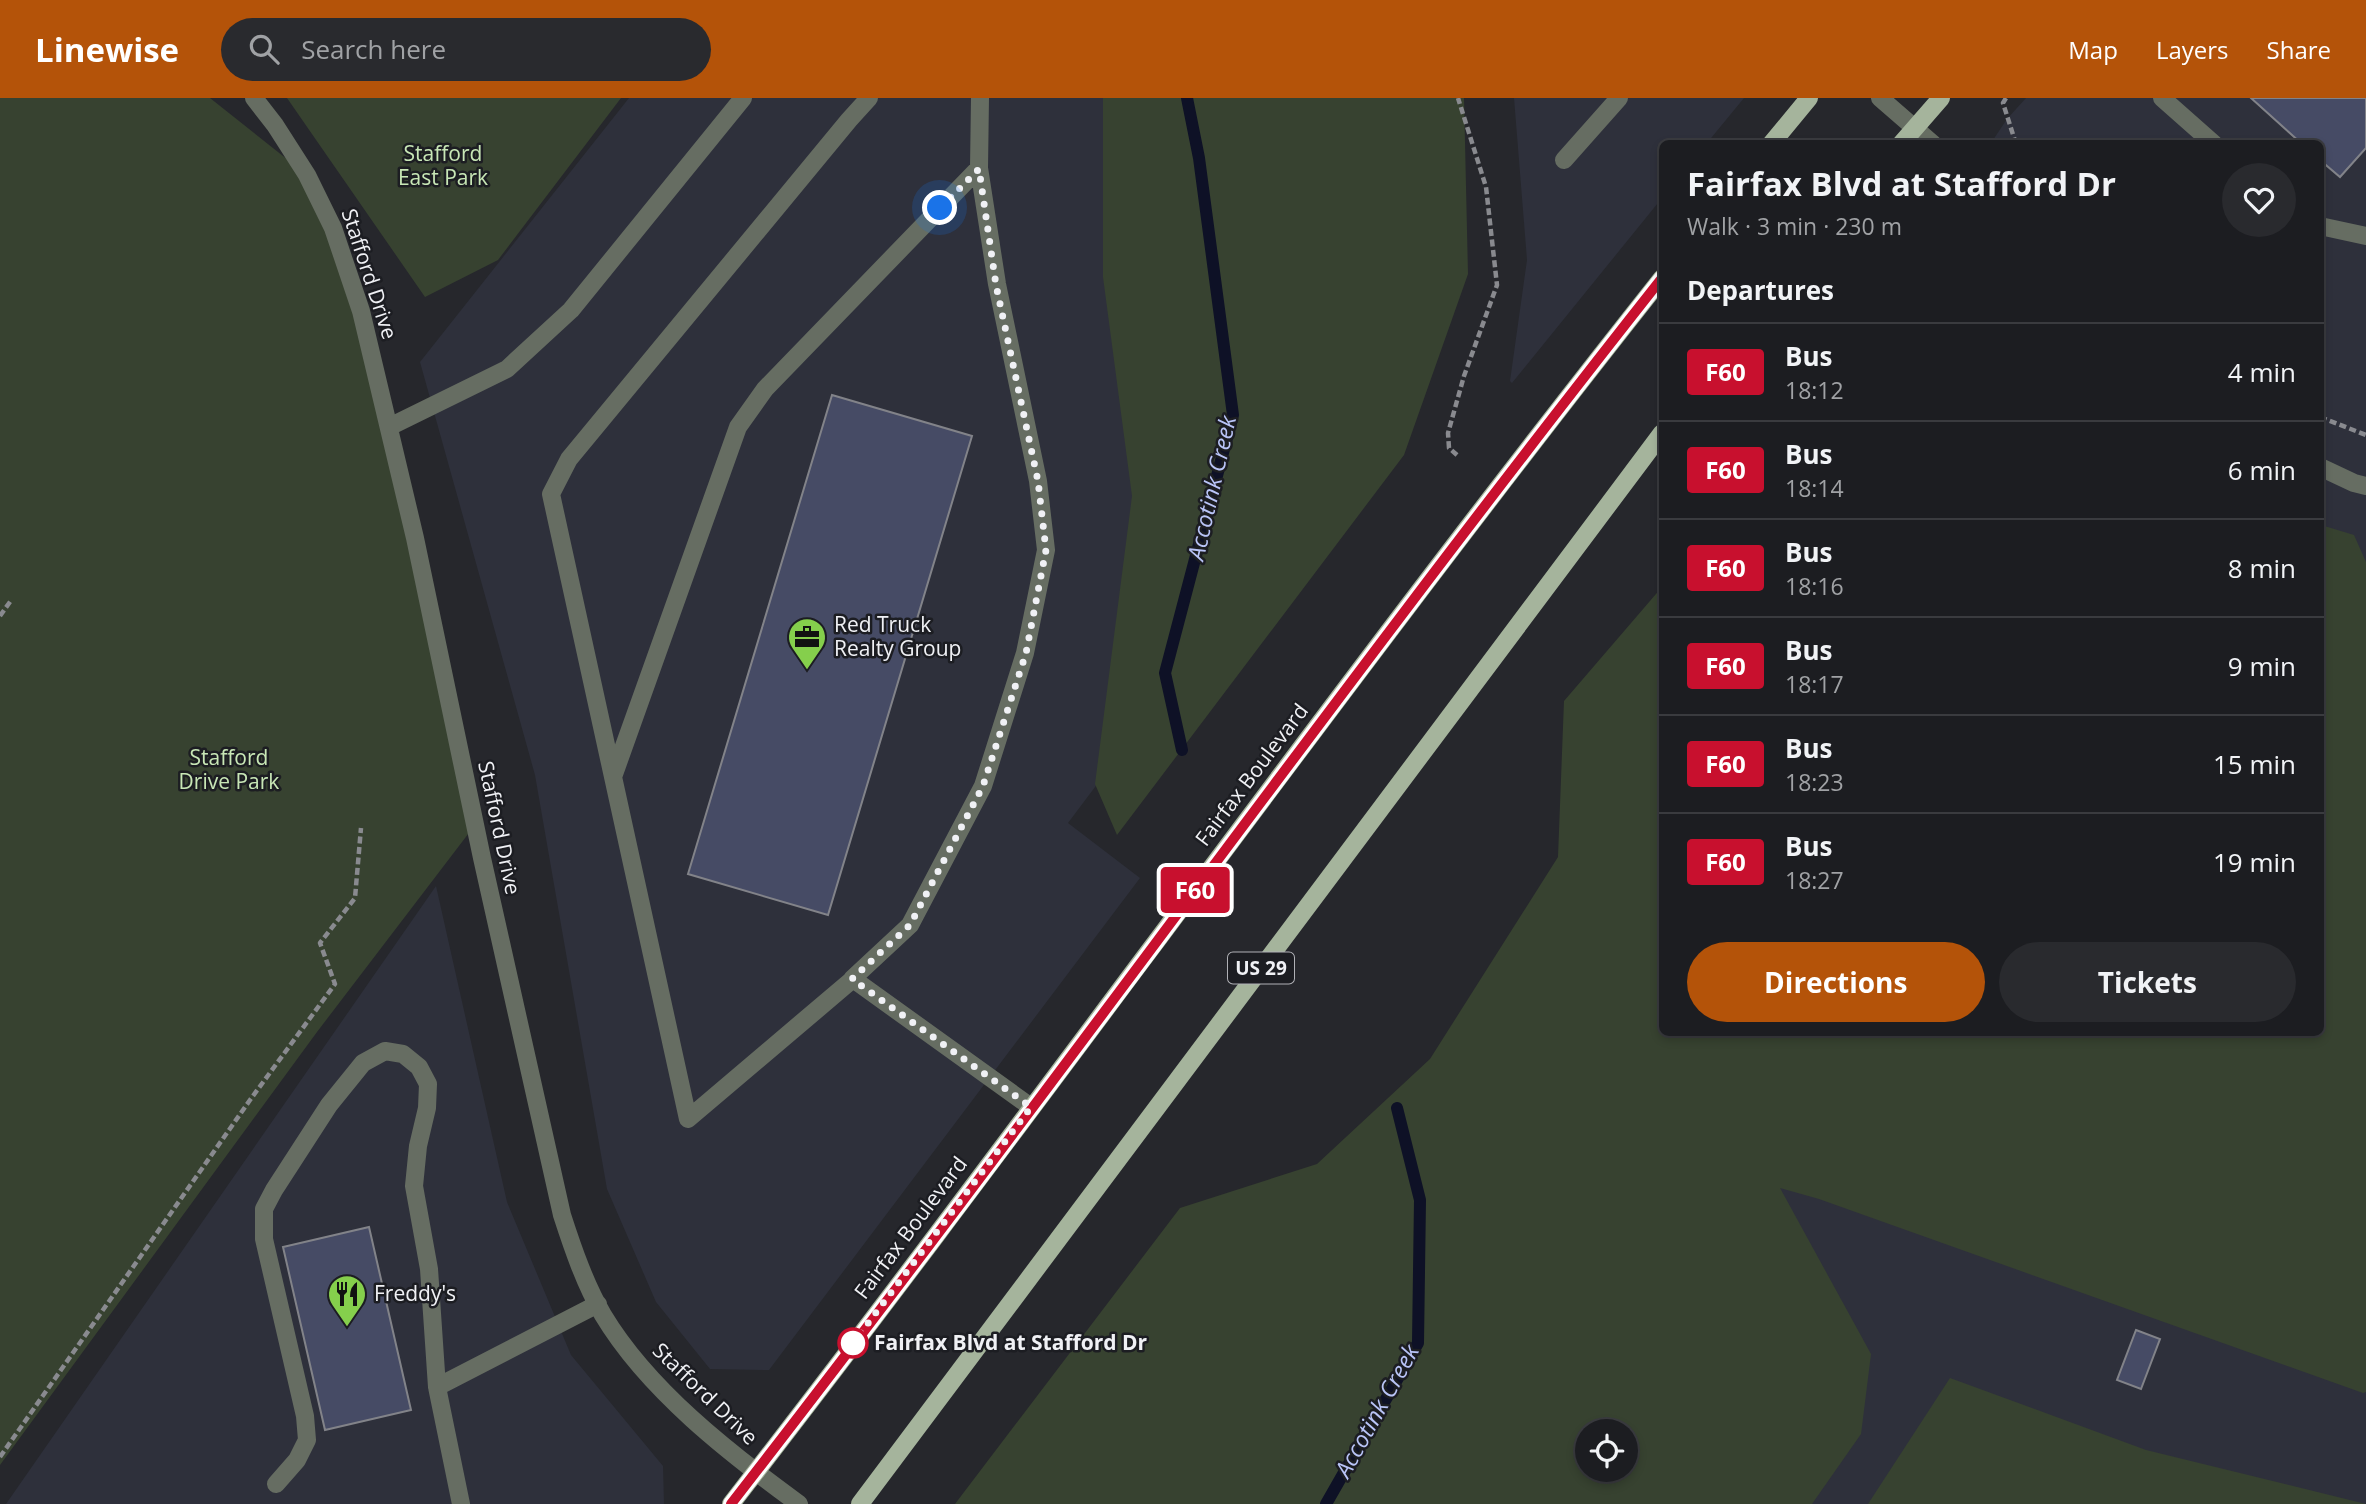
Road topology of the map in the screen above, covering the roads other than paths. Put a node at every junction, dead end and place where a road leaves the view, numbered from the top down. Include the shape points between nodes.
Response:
1 (254, 98) edge
2 (743, 98) edge
3 (869, 98) edge
4 (980, 98) edge
5 (1619, 98) edge
6 (1809, 98) edge
7 (1880, 98) edge
8 (1941, 98) edge
9 (2162, 98) edge
10 (1914, 128) junction
11 (1773, 140) edge
12 (1904, 140) edge
13 (1928, 140) edge
14 (2209, 140) edge
15 (1564, 160) dead end
16 (979, 169) junction
17 (2324, 227) edge
18 (2366, 236) edge
19 (1659, 282) edge
20 (389, 427) junction
21 (1659, 437) edge
22 (2324, 469) edge
23 (2366, 486) edge
24 (613, 777) junction
25 (852, 979) junction
26 (1031, 1107) junction
27 (598, 1304) junction
28 (437, 1388) junction
29 (756, 1473) junction
30 (276, 1484) dead end
31 (461, 1504) edge
32 (731, 1504) edge
33 (799, 1504) edge
34 (860, 1504) edge

1 - 20 street, Stafford Drive via 307,175 333,228 361,311
2 - 20 street via 571,310 507,369
3 - 24 street via 569,459 551,494
4 - 16 street
5 - 15 street
6 - 11 main road
7 - 10 street
8 - 10 main road
9 - 14 street
10 - 12 main road
10 - 13 street
16 - 24 street via 765,388 738,427
16 - 25 street via 996,285 1038,481 1046,550 1026,653 983,786 910,925
17 - 18 street
19 - 26 main road, Fairfax Boulevard
20 - 27 street, Stafford Drive via 562,1215
21 - 34 main road, US 29
22 - 23 street
24 - 25 street via 688,1119
25 - 26 street
26 - 29 main road, Fairfax Boulevard
27 - 28 street
27 - 29 street, Stafford Drive via 643,1371
28 - 30 street via 429,1269 414,1186 428,1084 419,1067 403,1054 385,1051 363,1063 329,1105 264,1209 264,1239 307,1440
28 - 31 street
29 - 32 main road, Fairfax Boulevard
29 - 33 street, Stafford Drive

